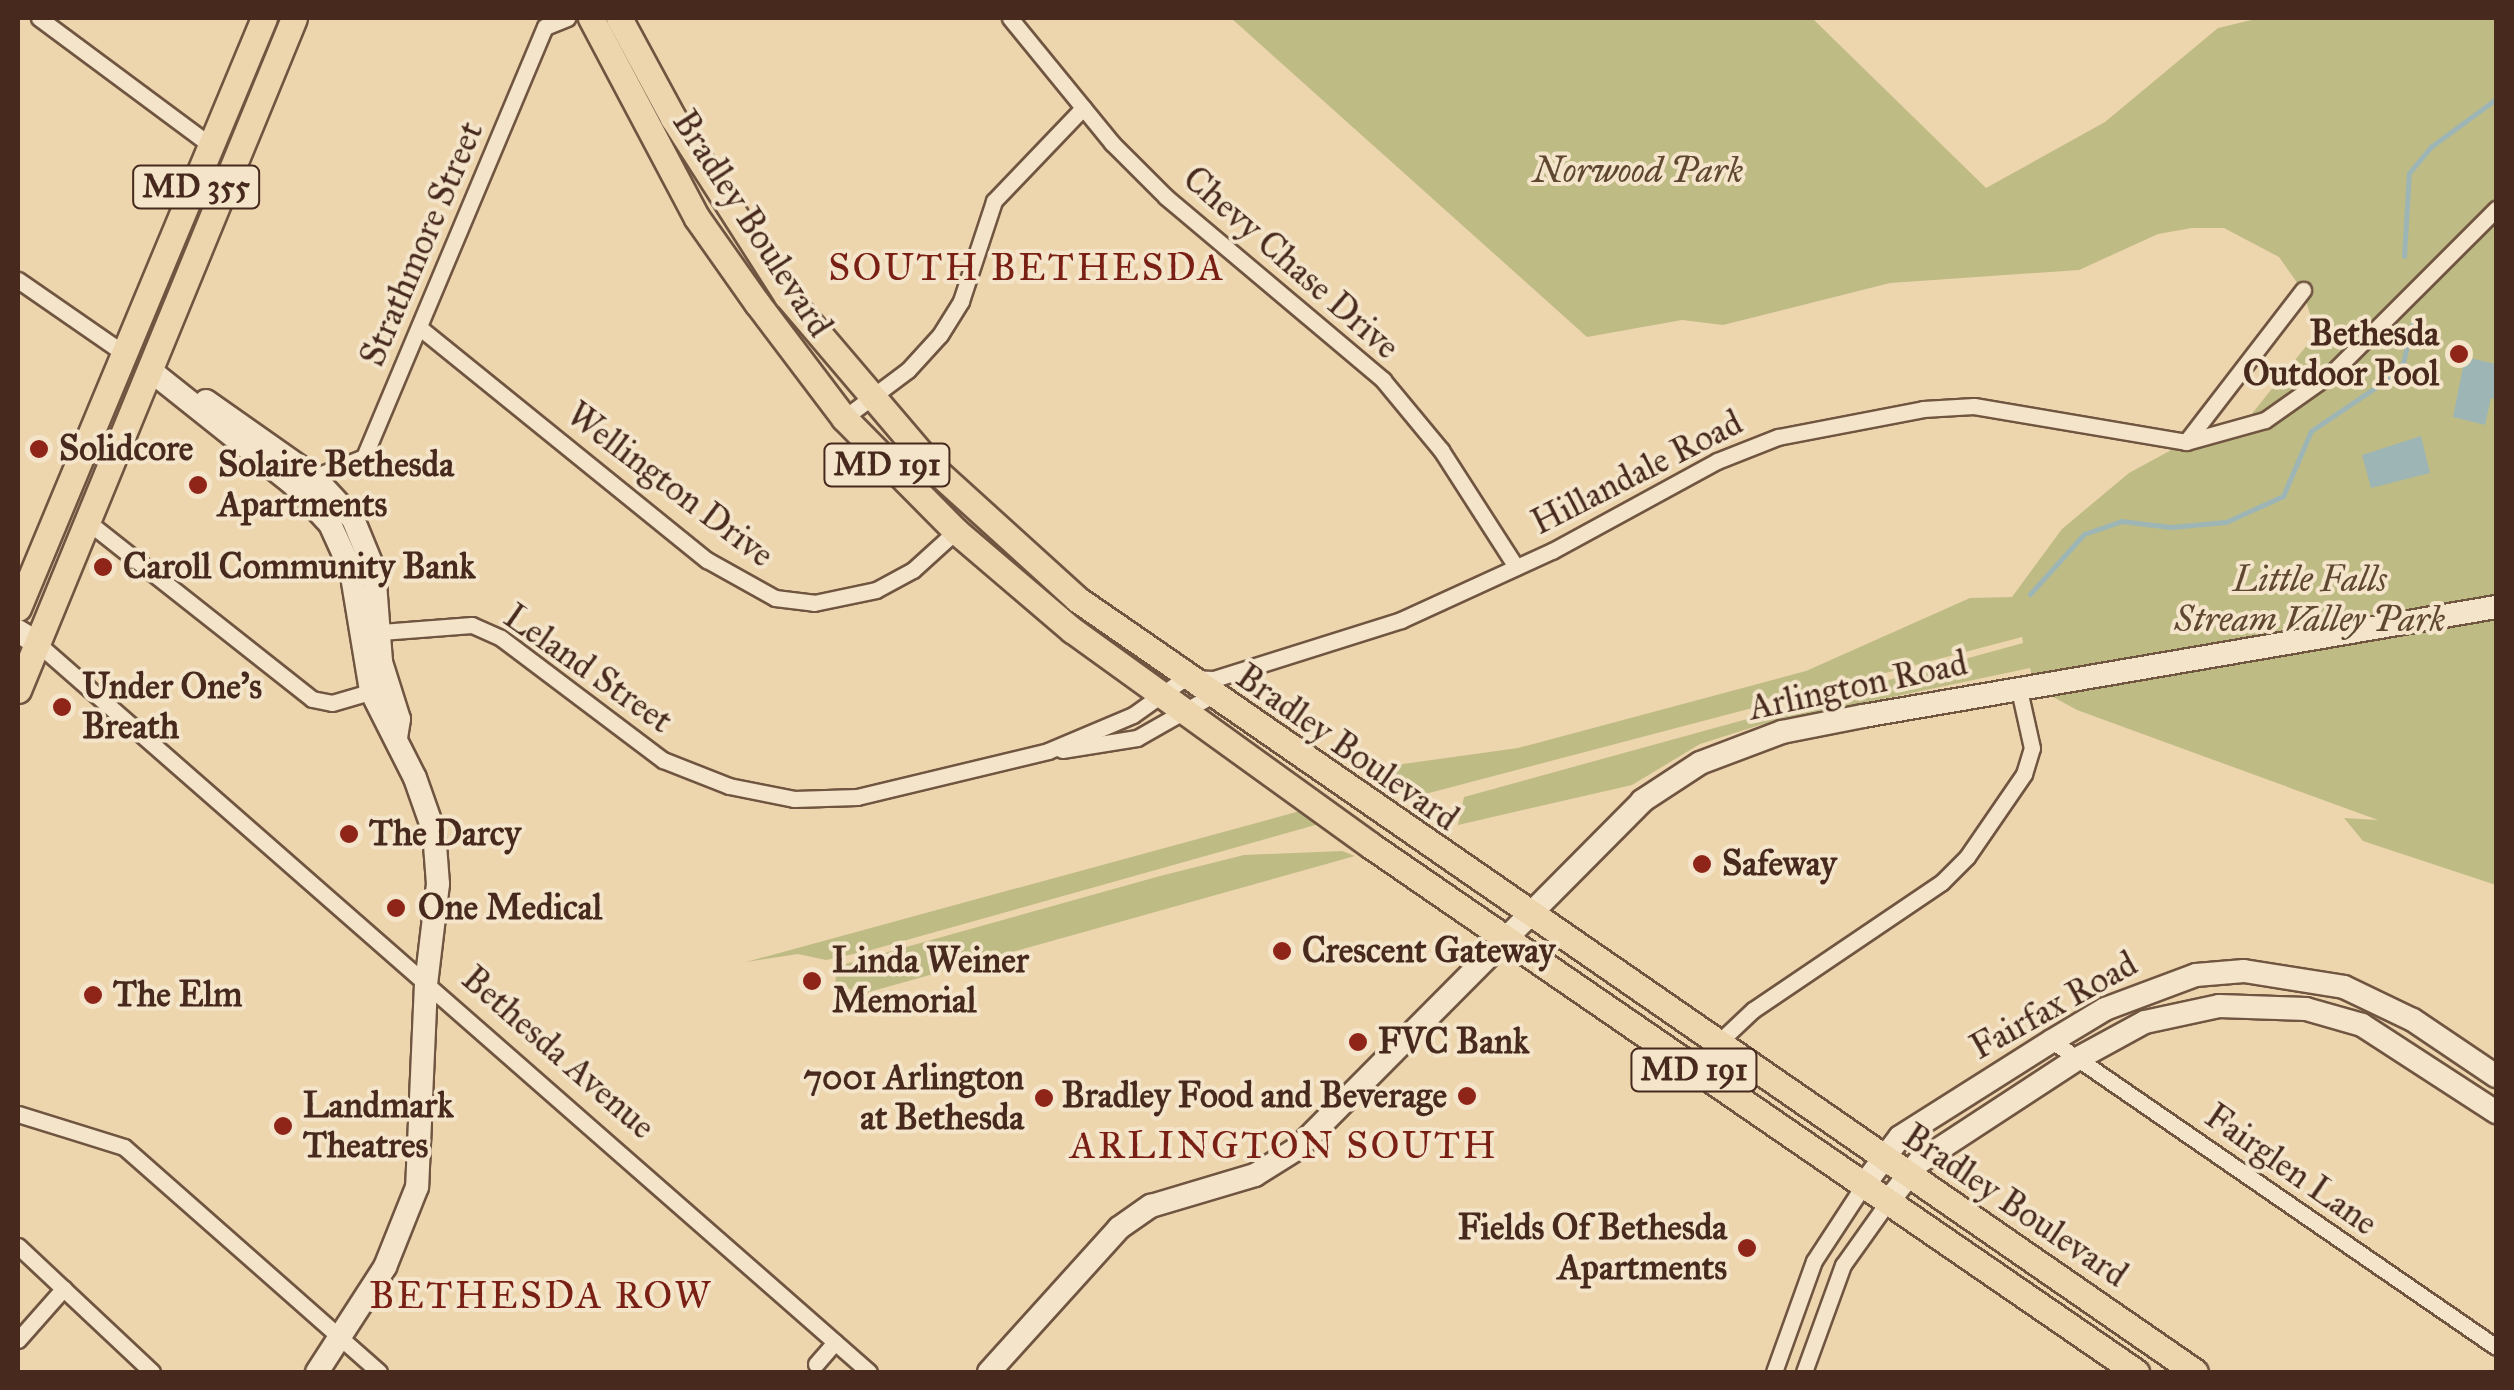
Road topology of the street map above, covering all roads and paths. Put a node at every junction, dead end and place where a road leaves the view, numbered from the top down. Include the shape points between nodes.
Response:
1 (38, 18) edge
2 (264, 18) edge
3 (294, 18) edge
4 (567, 18) edge
5 (590, 18) edge
6 (606, 18) edge
7 (619, 18) edge
8 (1010, 18) edge
9 (631, 44) junction
10 (1083, 108) junction
11 (214, 147) junction
12 (2496, 209) edge
13 (18, 280) edge
14 (2303, 290) dead end
15 (420, 328) junction
16 (125, 354) junction
17 (151, 371) junction
18 (871, 400) junction
19 (844, 418) junction
20 (2186, 442) junction
21 (314, 477) junction
22 (324, 499) junction
23 (88, 522) junction
24 (956, 532) junction
25 (1516, 567) junction
26 (2496, 607) edge
27 (18, 608) edge
28 (381, 632) junction
29 (27, 638) edge
30 (1185, 678) junction
31 (1213, 687) junction
32 (379, 689) junction
33 (18, 690) edge
34 (2019, 690) junction
35 (1161, 696) junction
36 (1183, 712) junction
37 (1048, 751) junction
38 (1528, 916) junction
39 (1506, 939) junction
40 (426, 984) junction
41 (1729, 1035) junction
42 (2052, 1040) junction
43 (2077, 1059) junction
44 (2496, 1076) edge
45 (2494, 1105) edge
46 (18, 1114) edge
47 (1883, 1158) junction
48 (1908, 1176) junction
49 (1863, 1186) junction
50 (1887, 1203) junction
51 (18, 1246) edge
52 (64, 1288) junction
53 (18, 1340) edge
54 (342, 1340) junction
55 (835, 1342) junction
56 (2496, 1347) edge
57 (816, 1364) dead end
58 (152, 1372) edge
59 (317, 1372) edge
60 (379, 1372) edge
61 (870, 1372) edge
62 (990, 1372) edge
63 (1774, 1372) edge
64 (1804, 1372) edge
65 (2136, 1372) edge
66 (2196, 1372) edge

1 - 11 street
2 - 11 main road, MD 355
3 - 17 main road, MD 355
4 - 15 street, Strathmore Street via 545,28
5 - 19 main road, Bradley Boulevard / MD 191 via 698,218
6 - 9 main road
7 - 9 main road, Bradley Boulevard / MD 191
8 - 10 street, Chevy Chase Drive
9 - 18 main road, Bradley Boulevard / MD 191 via 755,248
10 - 18 street via 994,200 961,301 908,370
10 - 25 street, Chevy Chase Drive via 1166,197 1383,380 1441,450
11 - 16 main road, MD 355
12 - 20 street, Hillandale Road via 2297,402 2265,420
13 - 16 street
14 - 20 street
15 - 21 street, Strathmore Street via 364,457
15 - 24 street, Wellington Drive via 707,560 775,598 814,603 876,590 913,570
16 - 17 street
16 - 27 main road, MD 355
17 - 21 street
17 - 22 street
17 - 23 main road, MD 355
18 - 19 street
18 - 30 main road, Bradley Boulevard / MD 191 via 936,471 1064,588
19 - 24 main road, Bradley Boulevard / MD 191
20 - 25 street, Hillandale Road via 1974,406 1836,423 1717,461
21 - 22 street
22 - 28 street via 370,553
22 - 32 street via 348,559
23 - 29 main road, MD 355
23 - 32 street via 312,699 332,702
24 - 35 main road, Bradley Boulevard / MD 191
25 - 31 street, Hillandale Road via 1401,620
26 - 34 street, Arlington Road
28 - 32 street
28 - 37 street, Leland Street via 461,625 486,630 642,750 729,786 794,800 857,797
29 - 33 main road, MD 355
29 - 40 street, Bethesda Avenue
30 - 31 main road, Bradley Boulevard / MD 191
30 - 35 street, Leland Street
31 - 36 street, Leland Street
31 - 38 main road, Bradley Boulevard / MD 191
32 - 40 street via 399,719 396,737 426,804 438,857
34 - 38 street, Arlington Road via 1782,732 1700,762 1642,801
34 - 41 street via 2032,748 2024,774 1968,857 1942,882 1753,1010
35 - 36 main road, Bradley Boulevard / MD 191
35 - 37 street, Leland Street
36 - 37 street, Leland Street via 1110,746
36 - 39 main road, Bradley Boulevard / MD 191
38 - 39 street, Arlington Road
38 - 41 main road, Bradley Boulevard / MD 191
39 - 49 main road, Bradley Boulevard / MD 191
39 - 62 street, Arlington Road via 1279,1162 1151,1206 1107,1237
40 - 54 street via 417,1187 385,1266
40 - 55 street, Bethesda Avenue
41 - 47 main road, Bradley Boulevard / MD 191
42 - 43 street, Fairglen Lane
42 - 44 street, Fairfax Road via 2156,987 2244,971 2314,980 2372,997
42 - 47 street, Fairfax Road via 1900,1137
43 - 45 street, Fairfax Road via 2145,1022 2219,1006 2270,1005 2362,1025
43 - 48 street, Fairfax Road via 1965,1129
43 - 56 street, Fairglen Lane
46 - 54 street via 124,1146
47 - 48 main road, Bradley Boulevard / MD 191
47 - 49 street, Fairfax Road
48 - 50 street, Fairfax Road
48 - 66 main road, Bradley Boulevard / MD 191
49 - 50 main road, Bradley Boulevard / MD 191
49 - 63 street, Fairfax Road via 1814,1261
50 - 64 street, Fairfax Road via 1842,1266
50 - 65 main road, Bradley Boulevard / MD 191
51 - 52 street
52 - 53 street
52 - 58 street
54 - 59 street
54 - 60 street
55 - 57 street
55 - 61 street, Bethesda Avenue

